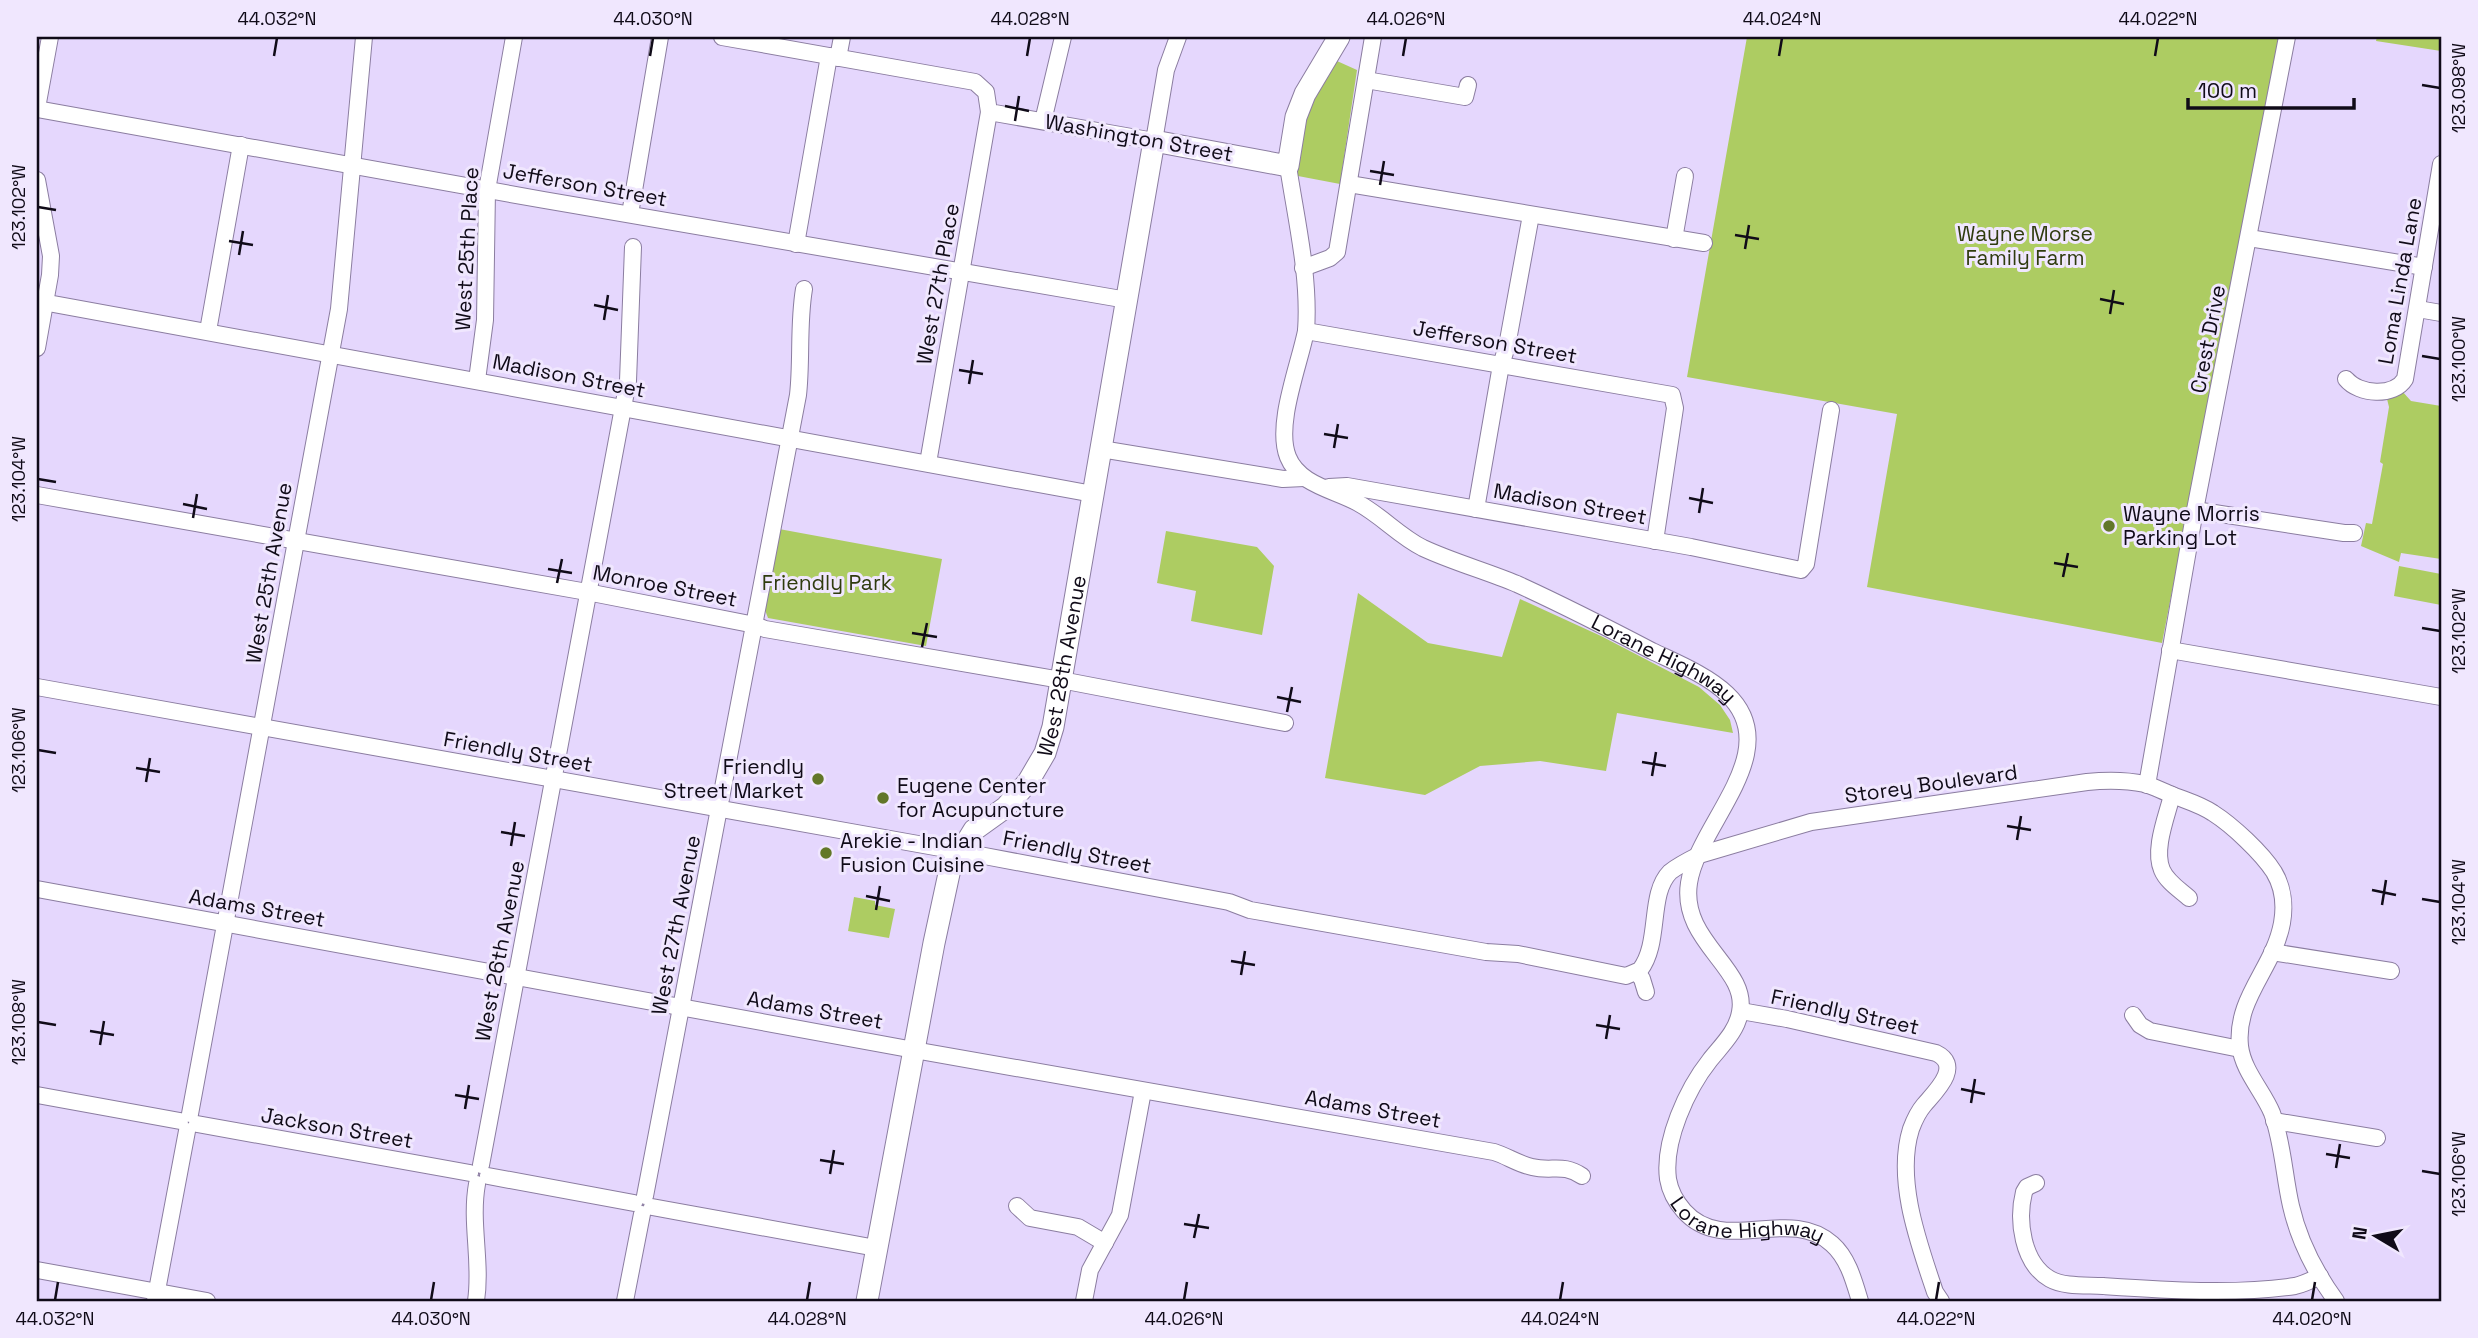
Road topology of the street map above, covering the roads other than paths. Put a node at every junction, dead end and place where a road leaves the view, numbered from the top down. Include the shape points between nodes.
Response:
1 (50, 37) edge
2 (364, 37) edge
3 (513, 37) edge
4 (660, 37) edge
5 (722, 37) edge
6 (842, 37) edge
7 (1063, 37) edge
8 (1178, 37) edge
9 (1339, 37) edge
10 (1373, 37) edge
11 (2287, 37) edge
12 (834, 57) junction
13 (1366, 80) junction
14 (1468, 85) dead end
15 (37, 108) edge
16 (989, 112) junction
17 (1296, 117) junction
18 (1043, 121) junction
19 (1154, 141) junction
20 (241, 145) junction
21 (1186, 146) junction
22 (1246, 158) junction
23 (2441, 164) edge
24 (353, 166) junction
25 (1288, 166) junction
26 (1685, 176) dead end
27 (37, 180) edge
28 (1349, 184) junction
29 (487, 190) junction
30 (1145, 194) junction
31 (630, 214) junction
32 (1531, 215) junction
33 (2249, 237) junction
34 (1674, 239) junction
35 (1704, 243) dead end
36 (796, 244) junction
37 (633, 247) dead end
38 (2424, 267) junction
39 (1303, 268) junction
40 (962, 271) junction
41 (804, 289) dead end
42 (1127, 300) junction
43 (41, 302) edge
44 (2418, 309) junction
45 (2441, 313) edge
46 (208, 331) junction
47 (1306, 331) junction
48 (37, 348) edge
49 (331, 354) junction
50 (1501, 365) junction
51 (2346, 379) dead end
52 (477, 380) junction
53 (622, 407) junction
54 (1831, 410) dead end
55 (788, 439) junction
56 (1101, 449) junction
57 (928, 463) junction
58 (1304, 478) junction
59 (1323, 488) junction
60 (1093, 494) junction
61 (37, 495) edge
62 (1476, 509) junction
63 (2195, 510) junction
64 (2354, 533) dead end
65 (1655, 541) junction
66 (296, 542) junction
67 (587, 592) junction
68 (755, 625) junction
69 (2170, 650) junction
70 (1061, 680) junction
71 (37, 687) edge
72 (2441, 697) edge
73 (1285, 723) dead end
74 (262, 728) junction
75 (553, 779) junction
76 (2147, 785) junction
77 (2172, 795) junction
78 (720, 809) junction
79 (959, 852) junction
80 (1699, 855) junction
81 (37, 889) edge
82 (2189, 898) dead end
83 (225, 923) junction
84 (2272, 952) junction
85 (2391, 971) dead end
86 (1637, 972) junction
87 (516, 977) junction
88 (1646, 992) dead end
89 (682, 1007) junction
90 (1741, 1011) junction
91 (2133, 1015) dead end
92 (914, 1049) junction
93 (2241, 1049) junction
94 (1143, 1091) junction
95 (37, 1096) edge
96 (2274, 1121) junction
97 (189, 1123) junction
98 (2377, 1138) dead end
99 (479, 1175) junction
100 (1582, 1176) dead end
101 (2036, 1183) dead end
102 (643, 1205) junction
103 (1017, 1206) dead end
104 (1105, 1243) junction
105 (876, 1248) junction
106 (37, 1270) edge
107 (2320, 1276) junction
108 (2221, 1296) edge
109 (156, 1297) edge
110 (207, 1301) edge
111 (476, 1301) edge
112 (625, 1301) edge
113 (867, 1301) edge
114 (1084, 1301) edge
115 (1860, 1301) edge
116 (1941, 1301) edge
117 (2336, 1301) edge

1 - 15 street
2 - 24 street, West 25th Avenue
3 - 29 street, West 25th Place
4 - 31 street
5 - 12 street
6 - 12 street
7 - 18 street
8 - 19 street, West 28th Avenue via 1166,70
9 - 17 main road
10 - 13 street
11 - 33 street, Crest Drive
12 - 16 street via 975,82 986,92
12 - 36 street
13 - 14 street via 1465,97
13 - 28 street
15 - 20 street, Jefferson Street
16 - 18 street, Washington Street
16 - 40 street, West 27th Place
17 - 22 main road via 1273,145
17 - 25 main road
18 - 19 street, Washington Street
19 - 21 main road, Washington Street
19 - 30 main road, West 28th Avenue
20 - 24 street, Jefferson Street
20 - 46 street
21 - 22 main road, Washington Street
21 - 30 main road via 1166,158
22 - 25 main road, Washington Street
23 - 38 street, Loma Linda Lane
24 - 29 street, Jefferson Street
24 - 49 street, West 25th Avenue
25 - 39 street
26 - 34 street
27 - 43 street via 51,256
28 - 32 street
28 - 39 street via 1338,252
29 - 31 street, Jefferson Street
29 - 52 street, West 25th Place via 485,320
30 - 42 main road, West 28th Avenue
31 - 36 street, Jefferson Street
32 - 34 street
32 - 50 street
33 - 38 street
33 - 63 street, Crest Drive
34 - 35 street
36 - 40 street, Jefferson Street
37 - 53 street, West 26th Avenue via 630,358
38 - 44 street, Loma Linda Lane
39 - 47 street
40 - 42 street, Jefferson Street
40 - 57 street, West 27th Place
41 - 55 street, West 27th Avenue via 800,378
42 - 56 main road, West 28th Avenue
43 - 46 street, Madison Street
43 - 48 street
44 - 45 street
44 - 51 street, Loma Linda Lane via 2407,373 2400,386 2383,392 2356,388
46 - 49 street, Madison Street
47 - 50 street, Jefferson Street
47 - 58 street via 1283,436 1290,462
49 - 52 street, Madison Street
49 - 66 street, West 25th Avenue
50 - 62 street
50 - 65 street, Jefferson Street via 1670,394 1675,399
52 - 53 street, Madison Street
53 - 55 street, Madison Street
53 - 67 street, West 26th Avenue
54 - 65 street, Madison Street via 1803,570
55 - 57 street, Madison Street
55 - 68 street, West 27th Avenue
56 - 58 street via 1283,479
56 - 60 main road, West 28th Avenue
57 - 60 street, Madison Street
58 - 59 street, Lorane Highway
59 - 62 street, Madison Street via 1347,486
59 - 80 street, Lorane Highway via 1364,506 1411,542 1577,612 1723,690 1745,718 1746,753
60 - 70 main road, West 28th Avenue
61 - 66 street, Monroe Street
62 - 65 street, Madison Street
63 - 64 street
63 - 69 street, Crest Drive
66 - 67 street, Monroe Street
66 - 74 street, West 25th Avenue
67 - 68 street, Monroe Street
67 - 75 street, West 26th Avenue
68 - 70 street, Monroe Street
68 - 78 street, West 27th Avenue
69 - 72 street
69 - 76 street, Crest Drive
70 - 73 street, Monroe Street
70 - 79 main road, West 28th Avenue via 1050,738 1036,771 1014,799 974,830
71 - 74 street, Friendly Street
74 - 75 street, Friendly Street
74 - 83 street, West 25th Avenue
75 - 78 street, Friendly Street
75 - 87 street, West 26th Avenue
76 - 77 street, Storey Boulevard
76 - 80 street, Storey Boulevard via 2094,782 1811,822
77 - 82 street via 2160,863 2167,877
77 - 84 street, Storey Boulevard via 2212,812 2273,871 2283,912
78 - 79 street, Friendly Street
78 - 89 street, West 27th Avenue
79 - 86 street, Friendly Street via 1614,975
79 - 92 main road, West 28th Avenue via 943,898
80 - 86 street via 1664,880 1650,951
80 - 90 street, Lorane Highway via 1689,881 1691,916 1731,974
81 - 83 street, Adams Street
83 - 87 street, Adams Street
83 - 97 street, West 25th Avenue
84 - 85 street
84 - 93 street, Storey Boulevard via 2246,999
86 - 88 street
87 - 89 street, Adams Street
87 - 99 street, West 26th Avenue
89 - 92 street, Adams Street
89 - 102 street, West 27th Avenue
90 - 115 street, Lorane Highway via 1728,1038 1699,1076 1674,1128 1667,1161 1671,1191 1690,1217 1718,1231 1791,1228 1825,1238 1843,1258
90 - 116 street, Friendly Street via 1941,1055 1947,1065 1944,1083 1918,1114 1907,1154 1912,1220
91 - 93 street via 2150,1031
92 - 94 street, Adams Street
92 - 105 main road, West 28th Avenue
93 - 96 street, Storey Boulevard
94 - 100 street, Adams Street via 1494,1152 1529,1167 1562,1167
94 - 104 street via 1120,1216
95 - 97 street, Jackson Street
96 - 98 street
96 - 107 street, Storey Boulevard via 2295,1223
97 - 99 street, Jackson Street
97 - 109 street, West 25th Avenue
99 - 102 street, Jackson Street
99 - 111 street, West 26th Avenue via 474,1214 480,1279
101 - 108 street via 2024,1192 2022,1229 2036,1266 2053,1280
102 - 105 street, Jackson Street
102 - 112 street, West 27th Avenue
103 - 104 street via 1030,1218 1074,1226
104 - 114 street via 1089,1272
105 - 113 main road, West 28th Avenue
106 - 109 street
107 - 108 street via 2293,1286
107 - 117 street, Storey Boulevard
109 - 110 street

